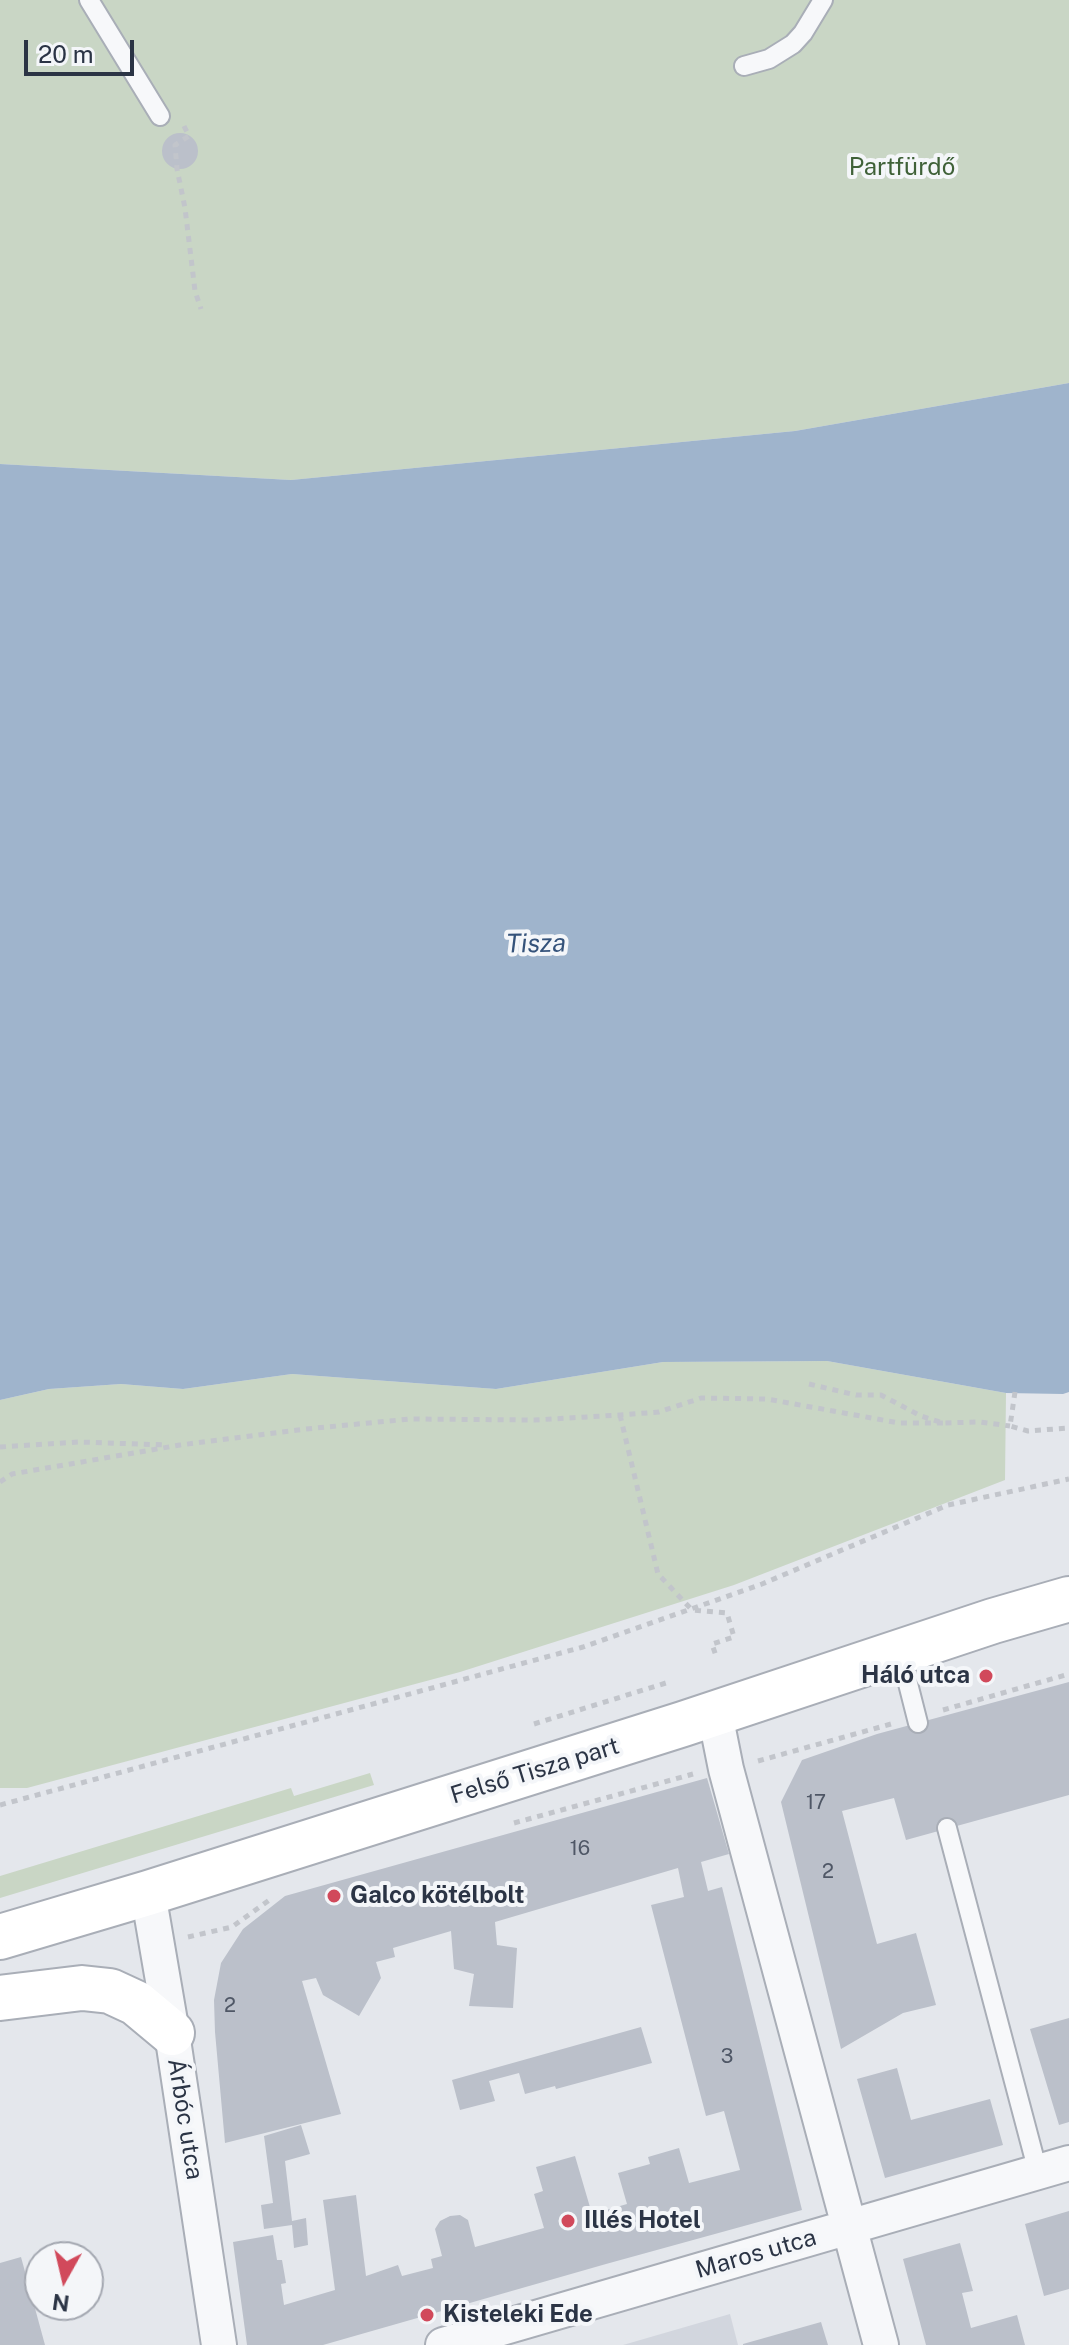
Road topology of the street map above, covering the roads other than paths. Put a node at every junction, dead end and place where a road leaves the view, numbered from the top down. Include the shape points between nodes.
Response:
1 (89, 0) edge
2 (823, 0) edge
3 (744, 66) dead end
4 (160, 116) dead end
5 (1069, 1599) edge
6 (900, 1652) junction
7 (715, 1714) junction
8 (918, 1720) road end
9 (947, 1828) dead end
10 (148, 1893) junction
11 (0, 1937) edge
12 (0, 1998) edge
13 (172, 2033) junction
14 (1053, 2168) edge
15 (849, 2226) junction
16 (219, 2345) edge
17 (443, 2345) edge
18 (881, 2345) edge

1 - 4 lane
2 - 3 lane via 793,44
5 - 6 street, Felső Tisza part
6 - 7 street, Felső Tisza part
6 - 8 lane
7 - 10 street, Felső Tisza part
7 - 15 street
9 - 14 lane
10 - 11 street, Felső Tisza part
10 - 13 street, Árbóc utca
12 - 13 street via 82,1988 110,1991 136,2003
13 - 16 street, Árbóc utca
14 - 15 street, Maros utca
15 - 17 street, Maros utca
15 - 18 street

